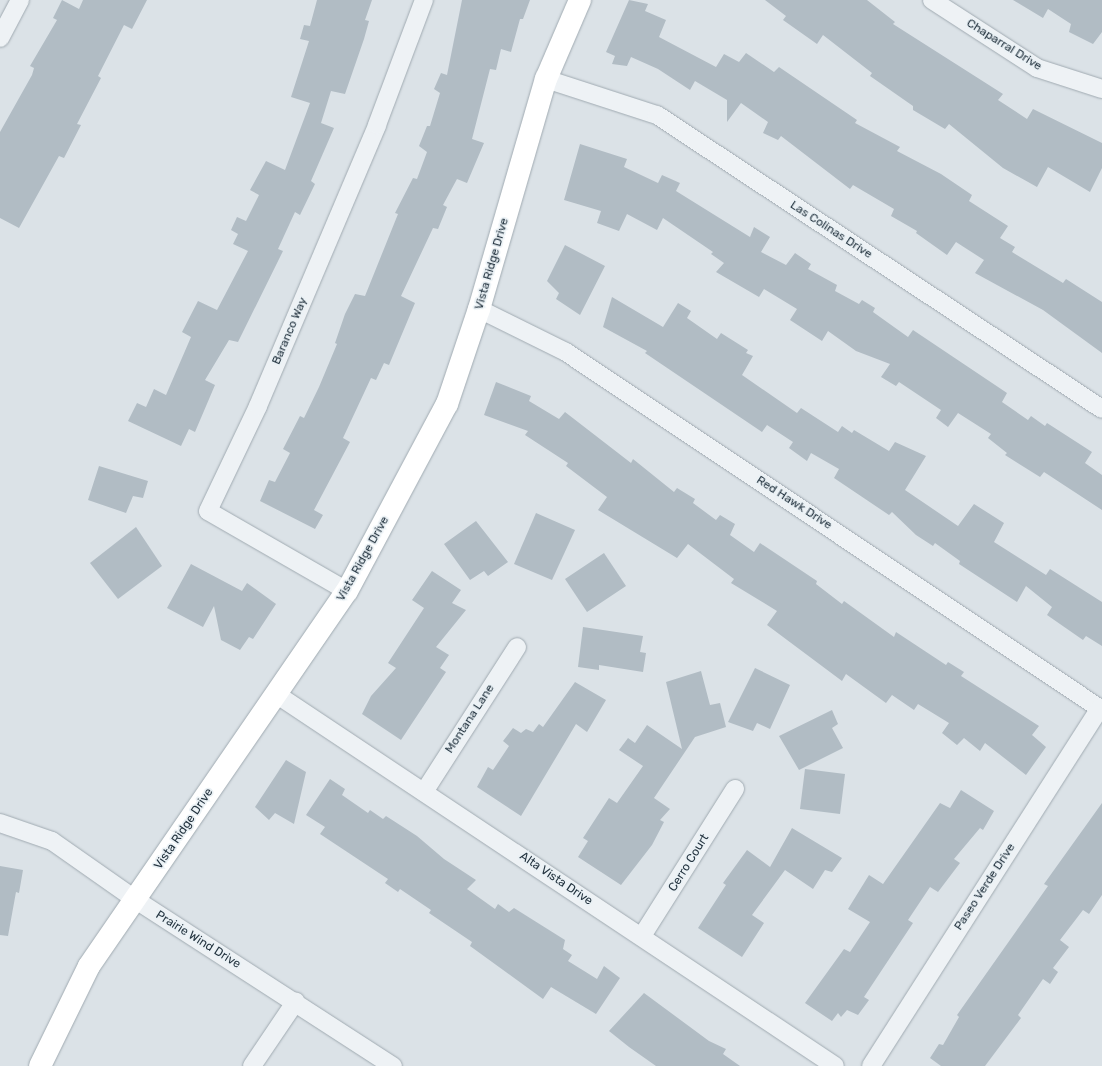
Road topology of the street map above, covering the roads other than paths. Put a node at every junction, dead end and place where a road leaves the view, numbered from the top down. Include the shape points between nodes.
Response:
1 (20, 0) edge
2 (424, 0) edge
3 (580, 0) edge
4 (932, 0) edge
5 (0, 38) edge
6 (546, 79) junction
7 (1102, 89) edge
8 (479, 309) junction
9 (1102, 409) edge
10 (347, 591) junction
11 (517, 647) dead end
12 (276, 694) junction
13 (1101, 709) edge
14 (735, 789) dead end
15 (424, 792) junction
16 (0, 823) edge
17 (136, 900) junction
18 (642, 936) junction
19 (296, 1001) junction
20 (40, 1066) edge
21 (252, 1066) edge
22 (393, 1066) edge
23 (835, 1066) edge
24 (871, 1066) edge

1 - 5 street
2 - 10 street, Baranco Way via 374,132 258,406 208,511
3 - 6 street, Vista Ridge Drive
4 - 7 street, Chaparral Drive via 1037,68
6 - 8 street, Vista Ridge Drive
6 - 9 street, Las Colinas Drive via 657,115
8 - 10 street, Vista Ridge Drive via 446,404
8 - 13 street, Red Hawk Drive via 566,352
10 - 12 street, Vista Ridge Drive
11 - 15 street, Montana Lane
12 - 15 street, Alta Vista Drive
12 - 17 street, Vista Ridge Drive
13 - 24 street, Paseo Verde Drive
14 - 18 street, Cerro Court
15 - 18 street, Alta Vista Drive
16 - 17 street, Prairie Wind Drive via 52,841
17 - 19 street, Prairie Wind Drive
17 - 20 street, Vista Ridge Drive via 89,966
18 - 23 street, Alta Vista Drive
19 - 21 street
19 - 22 street, Prairie Wind Drive

